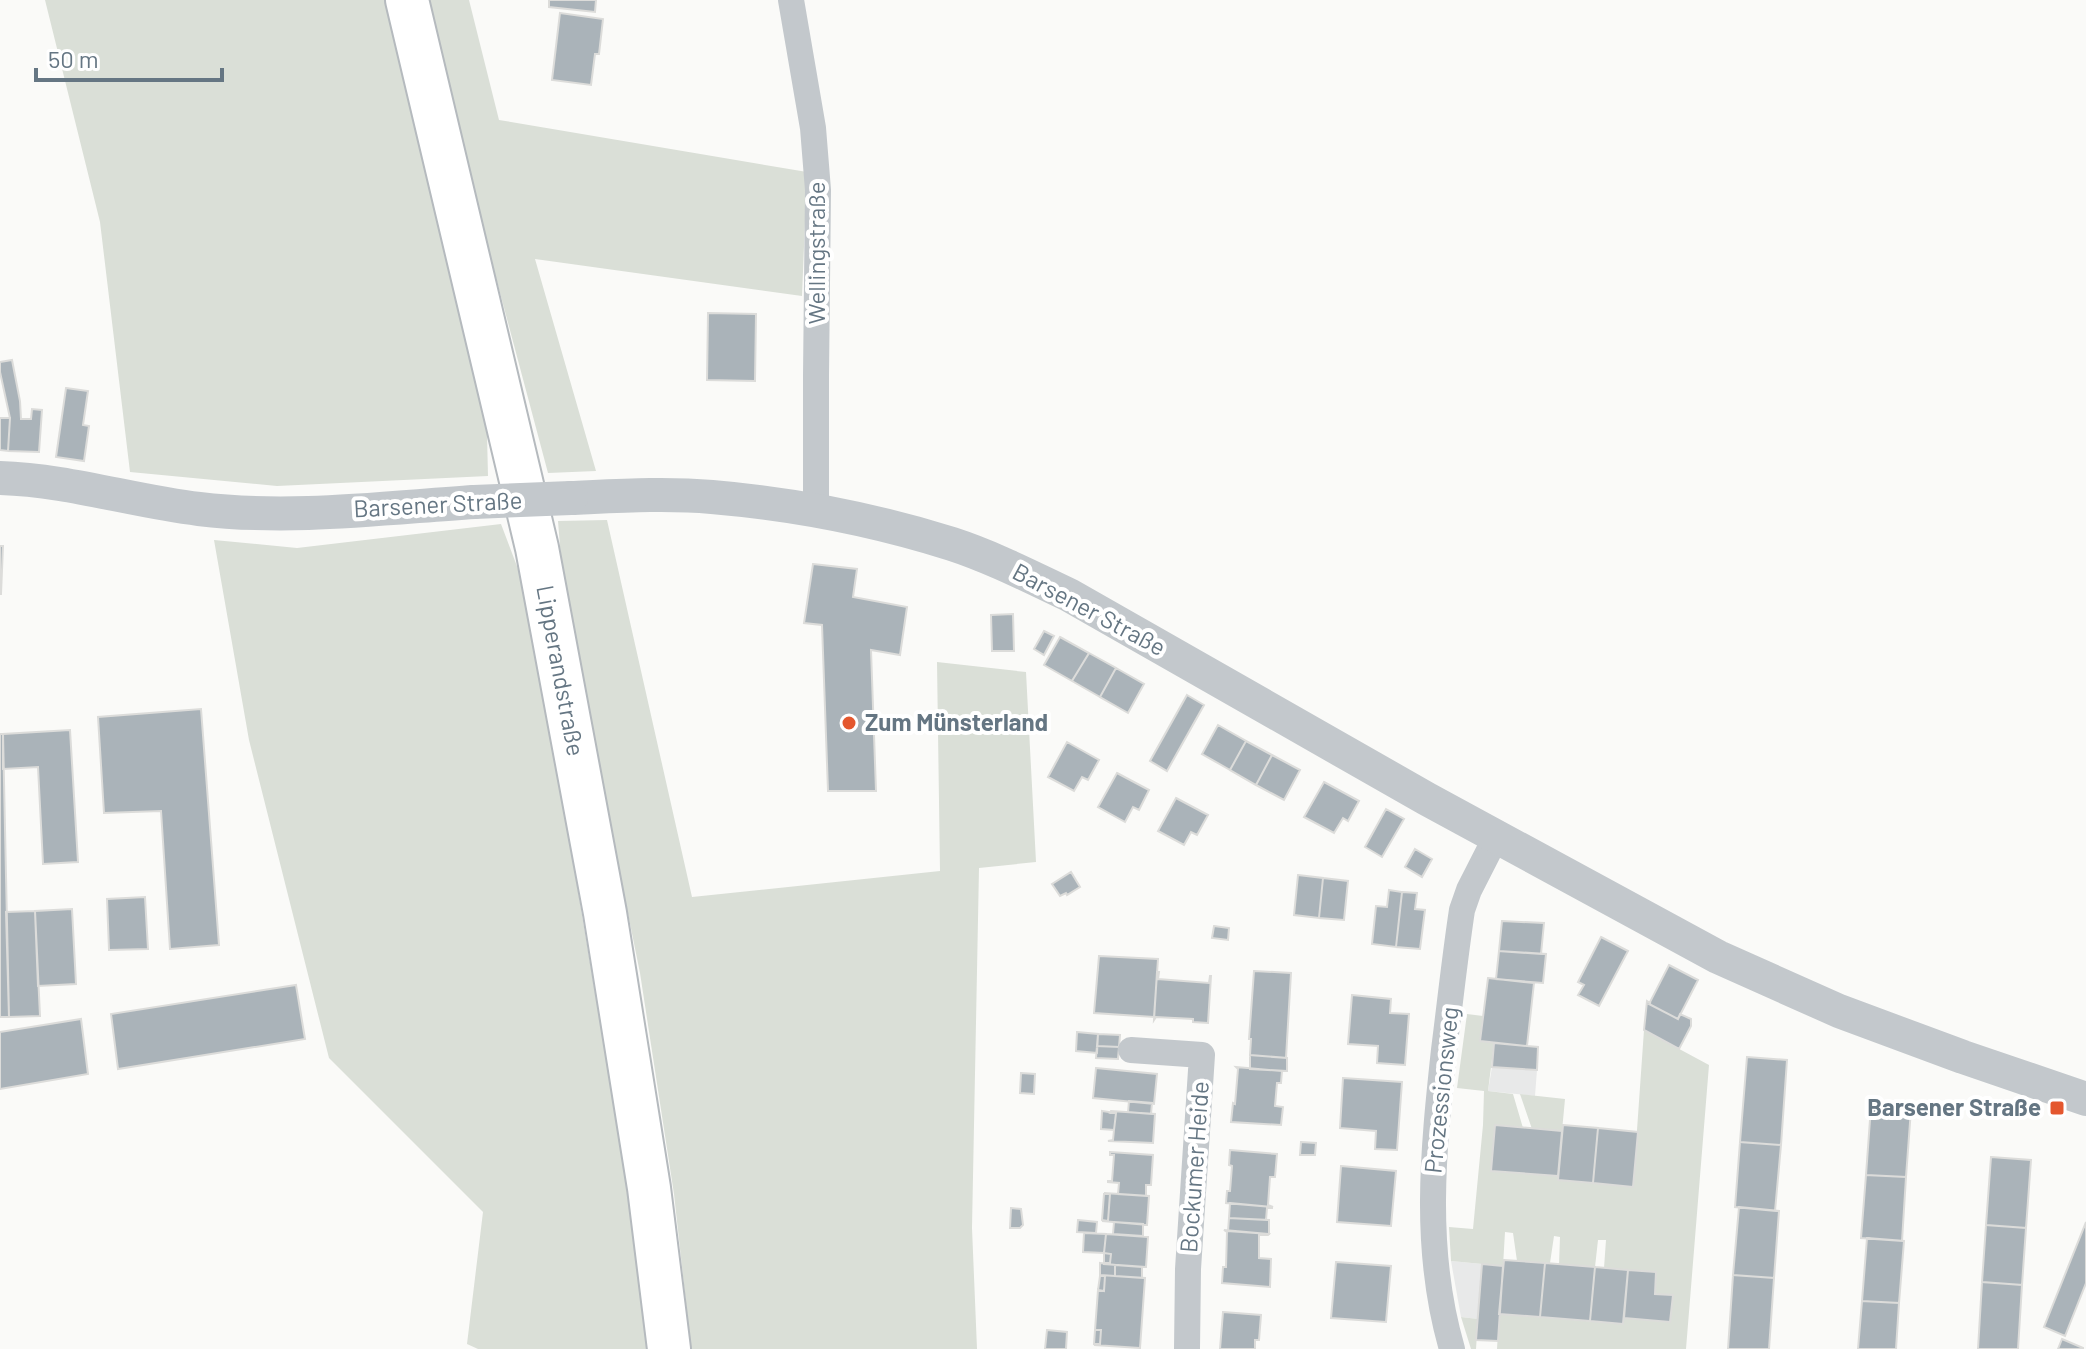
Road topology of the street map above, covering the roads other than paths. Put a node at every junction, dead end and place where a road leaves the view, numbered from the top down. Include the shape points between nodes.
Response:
1 (407, 0) edge
2 (791, 0) edge
3 (0, 478) edge
4 (816, 509) junction
5 (1496, 837) junction
6 (1131, 1050) dead end
7 (2086, 1099) edge
8 (669, 1349) edge
9 (1187, 1349) edge
10 (1452, 1349) edge

1 - 8 main road, Lipperandstraße via 537,548 605,913
2 - 4 street, Wellingstraße via 816,154
3 - 4 street, Barsener Straße, bridge via 66,484 199,509 273,513 658,495
4 - 5 street, Barsener Straße via 953,545 1009,566
5 - 7 street, Barsener Straße via 1718,957 1839,1011
5 - 10 street, Prozessionsweg via 1462,910 1432,1175 1436,1270
6 - 9 street, Bockumer Heide via 1202,1055

